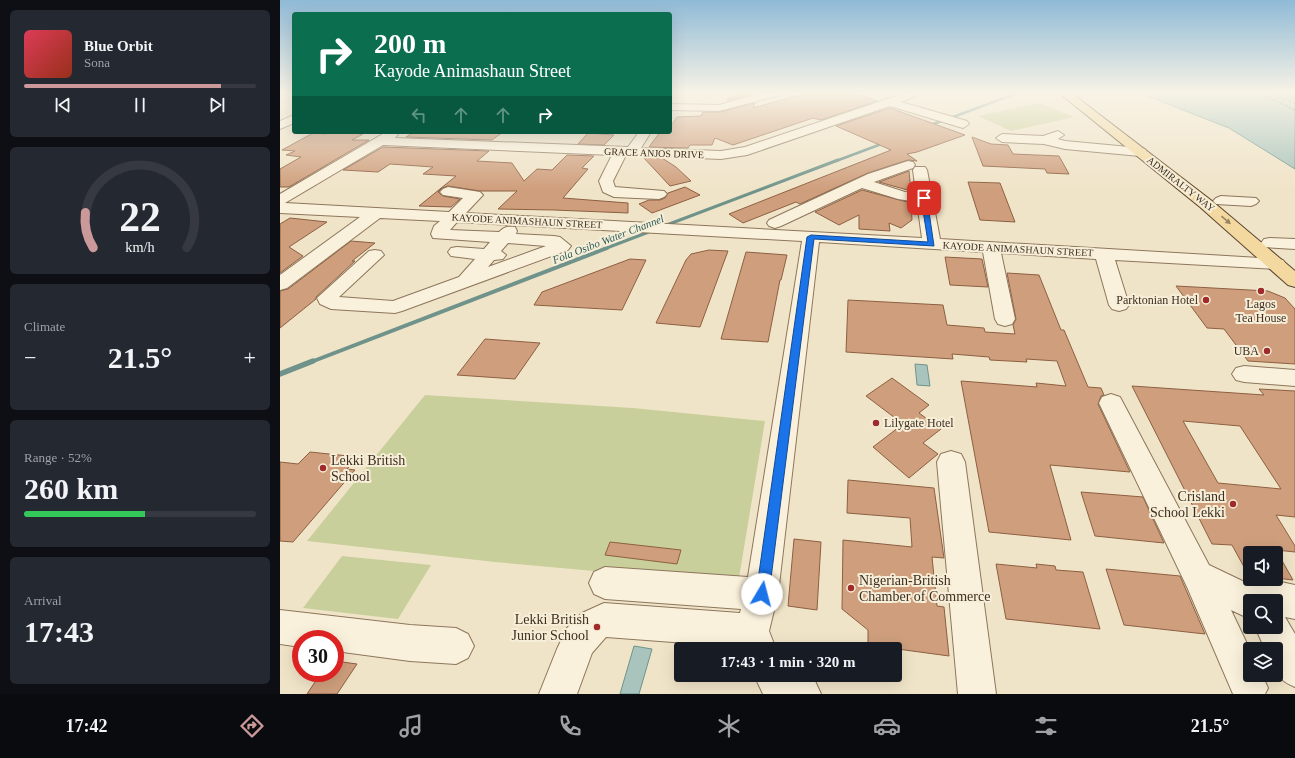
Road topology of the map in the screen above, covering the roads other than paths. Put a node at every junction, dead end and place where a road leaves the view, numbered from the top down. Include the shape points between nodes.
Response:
1 (824, 124) edge
2 (1105, 124) edge
3 (1119, 124) edge
4 (1072, 133) dead end
5 (391, 134) edge
6 (523, 134) edge
7 (643, 134) edge
8 (1002, 138) dead end
9 (1044, 140) junction
10 (379, 141) junction
11 (507, 147) junction
12 (626, 152) junction
13 (1140, 152) junction
14 (862, 183) junction
15 (448, 192) dead end
16 (659, 194) dead end
17 (924, 198) junction
18 (280, 200) edge
19 (1220, 201) junction
20 (1251, 201) dead end
21 (280, 208) edge
22 (375, 214) junction
23 (454, 217) junction
24 (517, 221) junction
25 (775, 223) dead end
26 (811, 237) junction
27 (501, 238) junction
28 (1270, 243) junction
29 (932, 244) junction
30 (1295, 244) edge
31 (991, 248) junction
32 (457, 252) dead end
33 (1104, 254) junction
34 (375, 255) dead end
35 (487, 255) junction
36 (533, 257) junction
37 (1295, 263) edge
38 (1277, 264) junction
39 (466, 281) junction
40 (1295, 281) edge
41 (280, 284) edge
42 (1119, 305) dead end
43 (1006, 319) dead end
44 (1244, 374) dead end
45 (1295, 378) edge
46 (1111, 403) dead end
47 (951, 462) dead end
48 (1198, 576) junction
49 (605, 583) dead end
50 (762, 594) junction
51 (1243, 598) edge
52 (1283, 599) edge
53 (1295, 602) edge
54 (280, 627) edge
55 (1276, 634) edge
56 (755, 640) edge
57 (456, 646) dead end
58 (1295, 668) edge
59 (777, 682) edge
60 (1249, 688) dead end
61 (558, 694) edge
62 (802, 694) edge
63 (977, 694) edge

1 - 12 street, GRACE ANJOS DRIVE via 734,153 706,155
2 - 13 main road, ADMIRALTY WAY
3 - 19 main road, ADMIRALTY WAY
4 - 9 street
5 - 10 street
6 - 11 street
7 - 12 street
8 - 9 street
9 - 13 street via 1065,145
10 - 11 street, GRACE ANJOS DRIVE
10 - 18 street
11 - 12 street, GRACE ANJOS DRIVE
12 - 16 street via 616,159 606,181 608,189 614,192
13 -> 38 main road, ADMIRALTY WAY
14 - 17 street via 904,196
14 - 17 street via 888,171 914,168
14 - 25 street
15 - 23 street via 476,194
17 - 29 street
19 - 20 street
19 - 28 main road, ADMIRALTY WAY
21 - 22 street, KAYODE ANIMASHAUN STREET
22 - 23 street, KAYODE ANIMASHAUN STREET
22 - 41 street
23 - 24 street, KAYODE ANIMASHAUN STREET
23 - 27 street via 439,234
24 - 26 street, KAYODE ANIMASHAUN STREET
24 - 27 street
26 - 29 street, KAYODE ANIMASHAUN STREET
26 - 50 street
27 - 35 street
27 - 36 street via 554,241 562,244 560,248
28 - 30 street
28 - 37 main road, ADMIRALTY WAY
29 - 31 street, KAYODE ANIMASHAUN STREET
31 - 33 street, KAYODE ANIMASHAUN STREET
31 - 43 street
32 - 35 street
33 - 38 street, KAYODE ANIMASHAUN STREET
33 - 42 street
34 - 39 street via 327,300 332,303 395,307
35 - 36 street
35 - 39 street
36 - 39 street
38 - 40 main road, ADMIRALTY WAY
44 - 45 street
46 - 48 street
47 - 63 street
48 - 51 street
48 - 60 street
49 - 50 street
50 - 56 street
52 - 53 street
54 - 57 street via 351,637
55 - 58 street
56 - 61 street via 604,620 595,622 580,638
59 - 62 street

